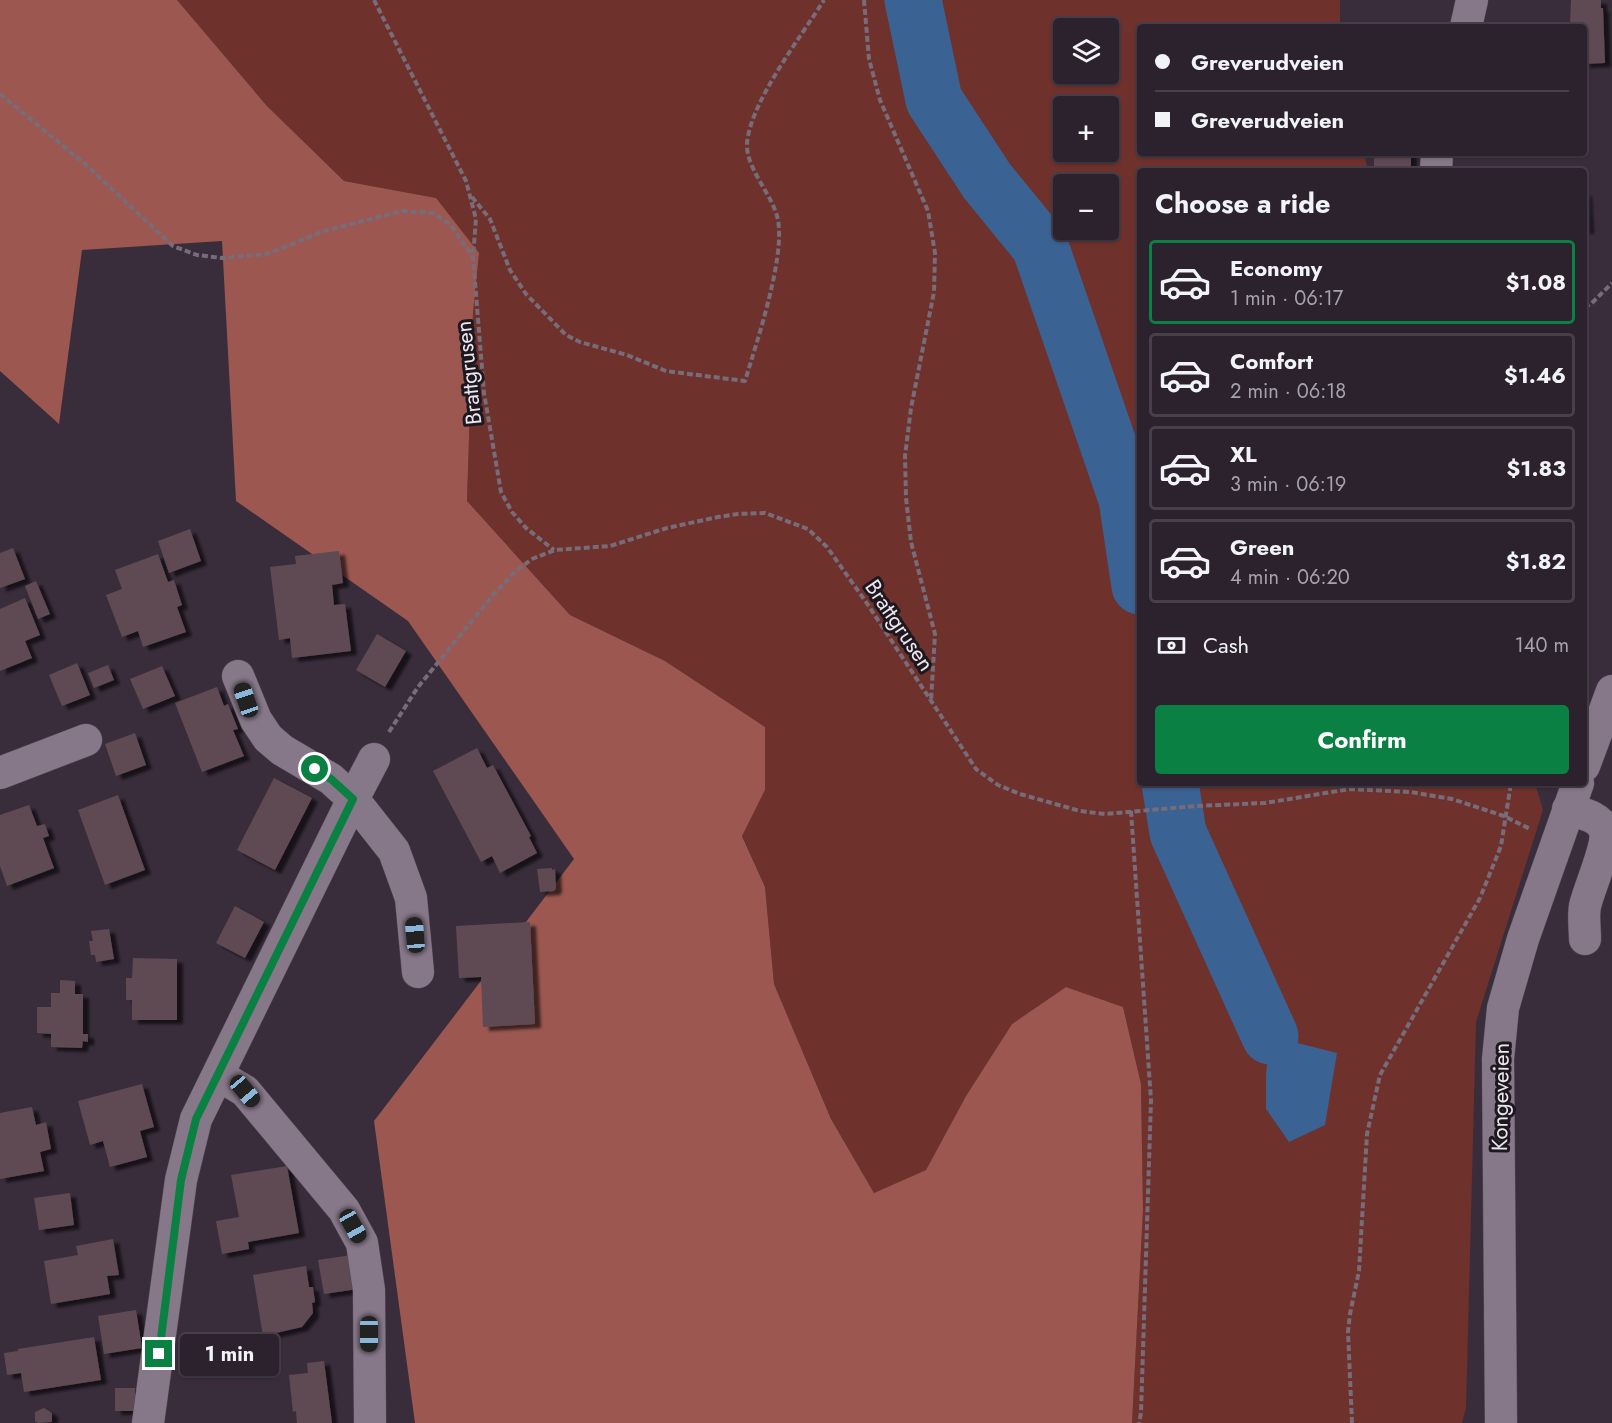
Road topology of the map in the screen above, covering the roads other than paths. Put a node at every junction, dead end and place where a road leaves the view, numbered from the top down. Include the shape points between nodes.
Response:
1 (1472, 0) edge
2 (1467, 24) edge
3 (238, 676) dead end
4 (1612, 691) edge
5 (86, 740) dead end
6 (1587, 758) edge
7 (374, 759) road end
8 (0, 773) edge
9 (1573, 796) edge
10 (353, 799) junction
11 (1585, 939) dead end
12 (418, 972) dead end
13 (219, 1075) junction
14 (148, 1423) edge
15 (370, 1423) edge
16 (1502, 1423) edge

1 - 2 street
3 - 10 street via 268,738 331,779
4 - 6 street
5 - 8 street
7 - 10 street
9 - 11 street via 1605,829 1606,846 1585,908
9 - 16 street, Kongeveien via 1503,1008 1498,1059
10 - 12 street via 394,851 411,898
10 - 13 street
13 - 14 street via 196,1119 181,1180
13 - 15 street via 245,1091 344,1210 362,1243 369,1290

